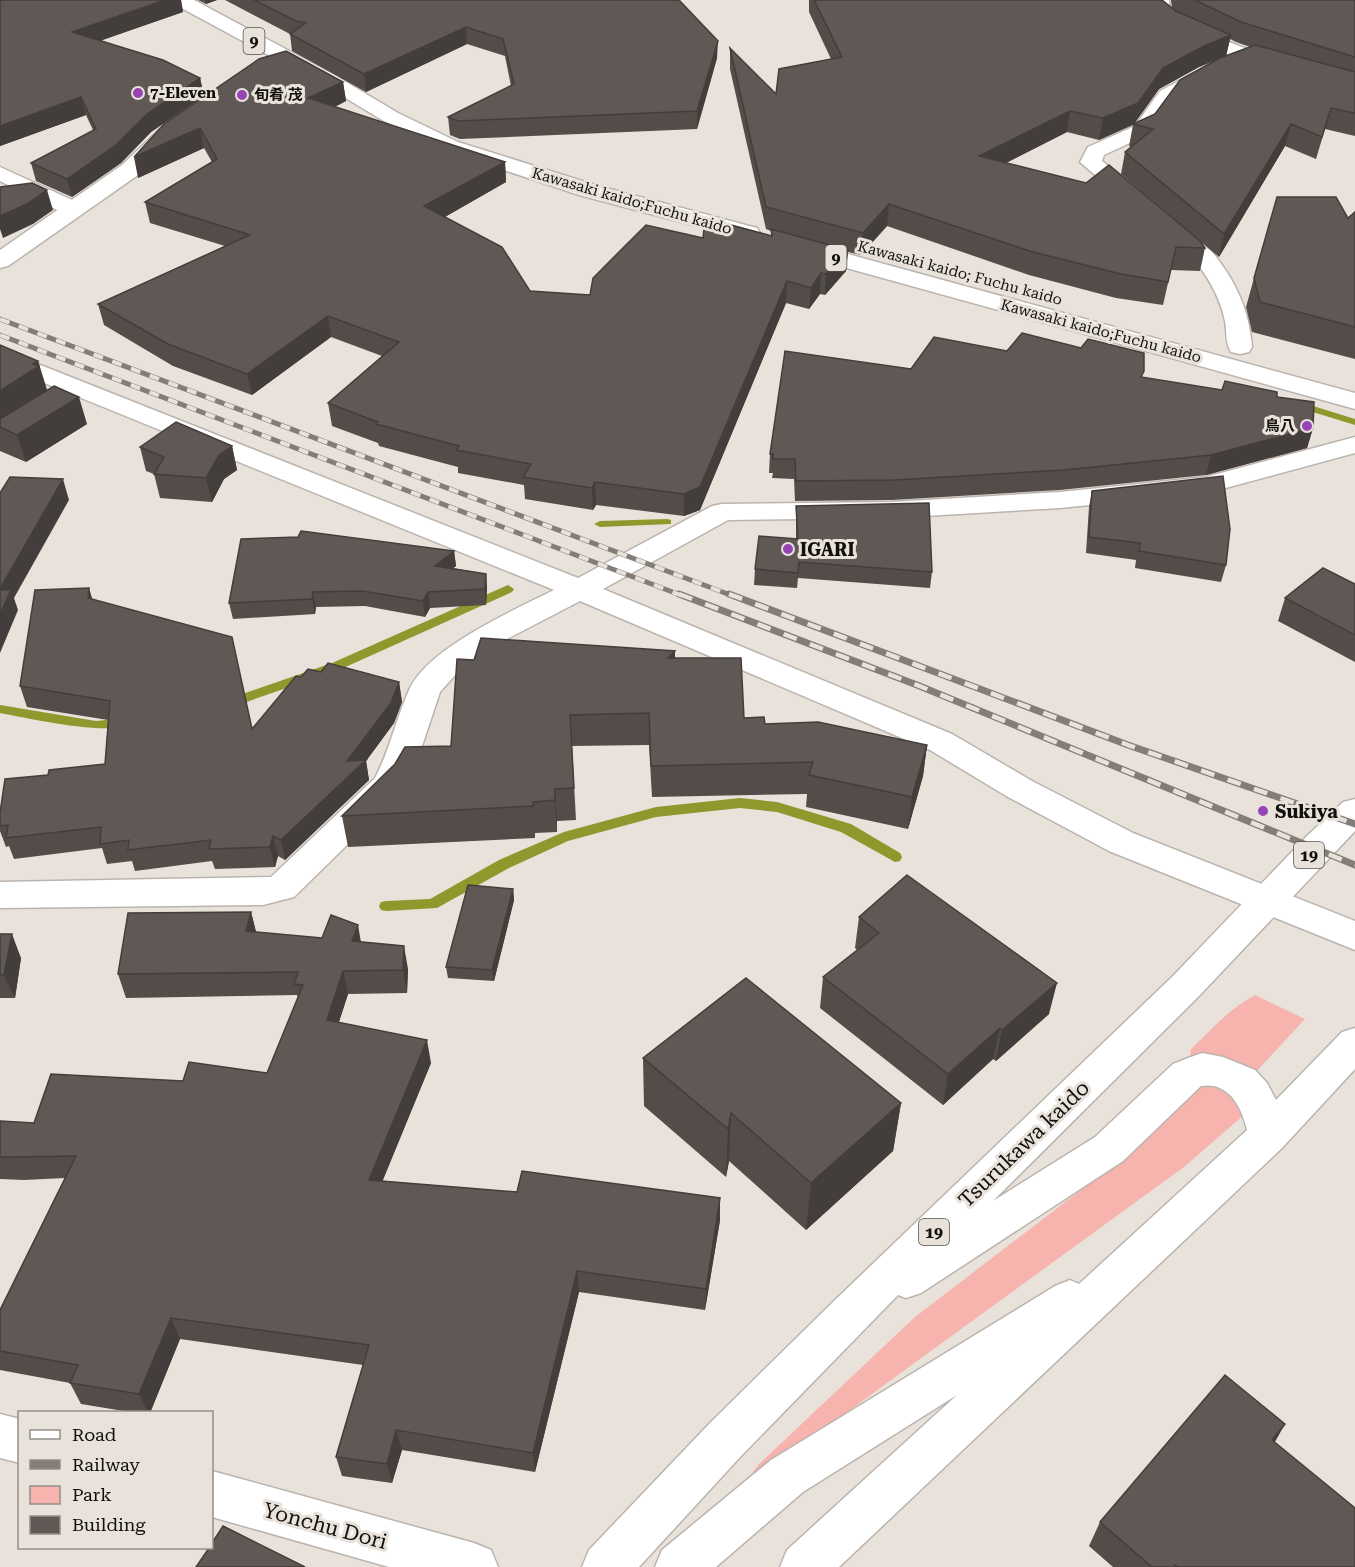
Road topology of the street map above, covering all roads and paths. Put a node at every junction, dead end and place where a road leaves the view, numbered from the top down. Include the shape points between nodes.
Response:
1 (180, 0) edge
2 (1160, 0) edge
3 (1249, 56) junction
4 (293, 62) junction
5 (261, 69) edge
6 (1355, 86) edge
7 (178, 125) edge
8 (0, 173) edge
9 (40, 194) junction
10 (0, 199) edge
11 (73, 209) junction
12 (780, 234) junction
13 (0, 261) edge
14 (1240, 348) junction
15 (0, 356) edge
16 (1355, 378) edge
17 (81, 388) junction
18 (1355, 401) edge
19 (51, 406) edge
20 (1355, 445) edge
21 (580, 590) junction
22 (1355, 811) edge
23 (0, 895) edge
24 (1266, 902) junction
25 (1355, 936) edge
26 (1355, 1043) edge
27 (1268, 1136) junction
28 (1136, 1259) junction
29 (849, 1315) junction
30 (0, 1436) edge
31 (18, 1440) edge
32 (213, 1494) edge
33 (474, 1567) edge
34 (606, 1567) edge
35 (679, 1567) edge
36 (804, 1567) edge

1 - 4 street, Kawasaki kaido;Fuchu kaido / 9
2 - 3 street via 1161,11 1186,30
3 - 6 street
3 - 14 street via 1167,95 1142,130 1095,151 1091,162 1219,274 1231,299
4 - 5 street
4 - 12 street, Kawasaki kaido;Fuchu kaido / 9 via 416,130 485,158 587,190
7 - 11 street via 130,170
8 - 9 street
9 - 10 street
9 - 11 street
11 - 13 street
12 - 14 street, Kawasaki kaido; Fuchu kaido / 9
12 - 18 street, Kawasaki kaido;Fuchu kaido / 9
14 - 16 street, Kawasaki kaido; Fuchu kaido / 9
15 - 17 street
17 - 19 street
17 - 21 street
20 - 21 street via 1207,485 1060,500 892,510 722,512
21 - 23 street via 492,634 445,667 426,688 402,758 387,786 282,888 263,892
21 - 24 street via 941,742 1121,842
22 - 24 street, 19
24 - 25 street
24 - 29 street, Tsurukawa kaido / 19 via 1186,986
26 - 27 street
27 - 28 street
27 - 29 street, 19 via 1262,1111 1241,1081 1210,1070 1187,1076 1109,1149
28 - 35 street via 788,1476
28 - 36 street
29 - 34 street, Tsurukawa kaido / 19
30 - 31 street
32 - 33 street, Yonchu Dori

